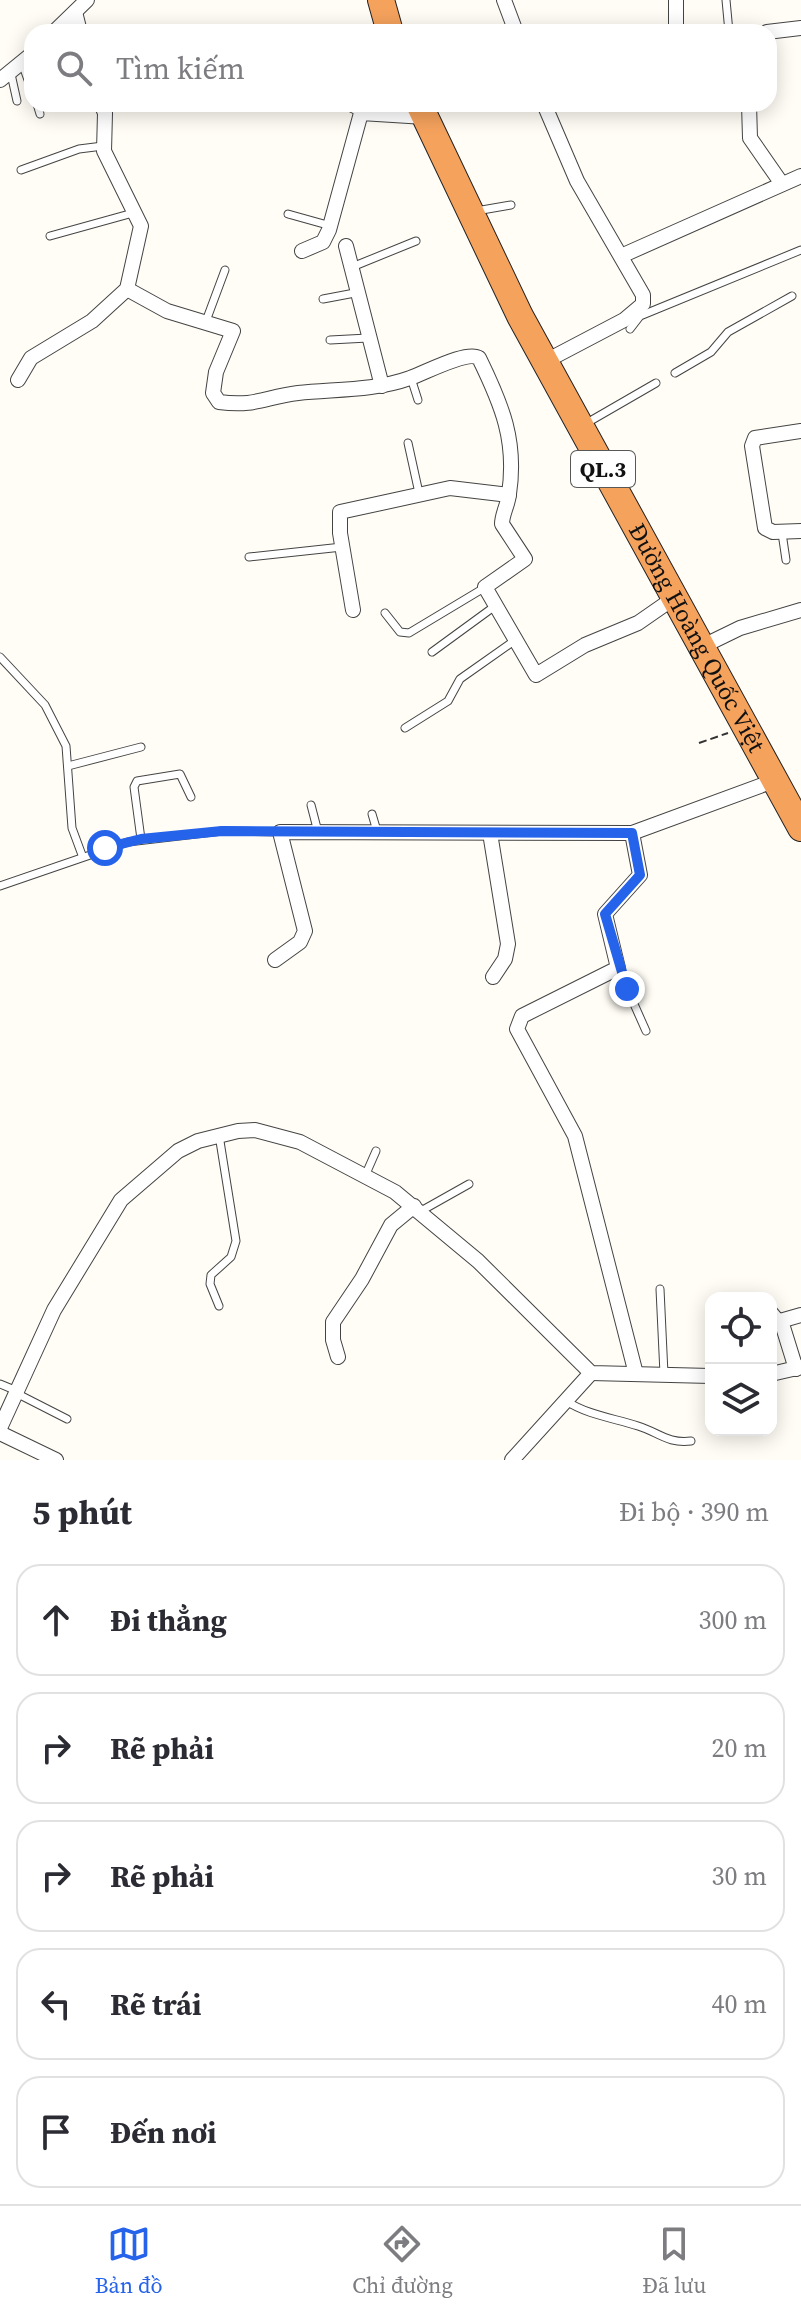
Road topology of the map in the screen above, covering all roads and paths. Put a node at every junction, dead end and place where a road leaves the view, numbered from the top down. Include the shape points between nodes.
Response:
1 (87, 0) edge
2 (381, 0) edge
3 (504, 0) edge
4 (676, 0) edge
5 (726, 0) edge
6 (75, 12) junction
7 (62, 24) edge
8 (78, 24) edge
9 (388, 24) edge
10 (513, 24) edge
11 (676, 24) edge
12 (728, 24) edge
13 (801, 28) edge
14 (777, 31) edge
15 (24, 61) edge
16 (5, 77) edge
17 (17, 101) dead end
18 (105, 112) edge
19 (377, 112) edge
20 (425, 112) edge
21 (547, 112) edge
22 (749, 112) edge
23 (361, 113) joint
24 (103, 146) junction
25 (21, 170) dead end
26 (801, 176) edge
27 (782, 184) junction
28 (511, 205) dead end
29 (470, 212) junction
30 (133, 213) junction
31 (288, 214) dead end
32 (331, 226) junction
33 (50, 236) dead end
34 (416, 241) dead end
35 (346, 246) dead end
36 (801, 250) edge
37 (302, 251) dead end
38 (621, 256) junction
39 (352, 267) junction
40 (225, 270) dead end
41 (127, 289) junction
42 (360, 292) junction
43 (792, 296) dead end
44 (323, 299) dead end
45 (206, 321) junction
46 (630, 329) dead end
47 (368, 338) junction
48 (330, 340) dead end
49 (544, 362) junction
50 (675, 373) dead end
51 (411, 378) junction
52 (18, 380) dead end
53 (656, 383) dead end
54 (382, 386) junction
55 (418, 400) dead end
56 (580, 428) junction
57 (801, 431) edge
58 (408, 443) dead end
59 (419, 493) junction
60 (509, 495) junction
61 (801, 531) edge
62 (782, 533) junction
63 (342, 547) junction
64 (249, 557) dead end
65 (786, 560) dead end
66 (485, 587) junction
67 (674, 598) junction
68 (495, 606) junction
69 (353, 610) dead end
70 (801, 610) edge
71 (385, 613) dead end
72 (514, 641) junction
73 (701, 647) junction
74 (432, 652) dead end
75 (0, 657) edge
76 (746, 726) junction
77 (405, 728) dead end
78 (699, 743) dead end
79 (141, 747) dead end
80 (68, 766) junction
81 (776, 780) junction
82 (191, 797) dead end
83 (311, 805) dead end
84 (372, 814) dead end
85 (801, 828) edge
86 (280, 832) junction
87 (318, 832) junction
88 (378, 832) junction
89 (490, 833) junction
90 (632, 833) junction
91 (141, 839) junction
92 (82, 855) junction
93 (0, 886) edge
94 (275, 960) dead end
95 (618, 968) junction
96 (493, 977) dead end
97 (646, 1031) dead end
98 (219, 1135) junction
99 (376, 1151) dead end
100 (365, 1176) junction
101 (469, 1184) dead end
102 (418, 1209) junction
103 (660, 1289) dead end
104 (219, 1306) dead end
105 (801, 1315) edge
106 (777, 1317) edge
107 (777, 1319) edge
108 (338, 1357) dead end
109 (798, 1368) edge
110 (591, 1373) junction
111 (777, 1373) edge
112 (636, 1374) junction
113 (664, 1375) junction
114 (705, 1376) edge
115 (0, 1384) edge
116 (17, 1392) junction
117 (566, 1401) junction
118 (67, 1419) dead end
119 (0, 1431) edge
120 (691, 1441) dead end
121 (56, 1460) edge
122 (512, 1460) edge

1 - 6 street
2 - 9 highway
3 - 10 street
4 - 11 street
5 - 12 lane
6 - 7 street
6 - 8 street
13 - 14 street
15 - 16 street
16 - 17 lane
18 - 24 street
19 - 23 street
20 - 29 highway, Đường Hoàng Quốc Việt / QL.3
21 - 38 street via 577,181
22 - 27 street via 750,138
23 - 32 street
24 - 25 lane
24 - 30 street
26 - 27 street
27 - 38 street
28 - 29 lane
29 - 49 highway, Đường Hoàng Quốc Việt / QL.3
30 - 33 lane
30 - 41 street via 141,230
31 - 32 lane
32 - 37 street via 323,242
34 - 39 lane
35 - 39 street
36 - 46 lane via 640,316
38 - 49 street via 643,304 624,320
39 - 42 street
40 - 45 lane
41 - 45 street via 167,311
41 - 52 street via 92,321 31,358
42 - 44 lane
42 - 47 street
43 - 50 lane via 728,332 711,352
45 - 54 street via 229,327 234,336 216,372 213,393 219,402 252,405 297,393
47 - 48 lane
47 - 54 street
49 - 56 highway, Đường Hoàng Quốc Việt / QL.3
51 - 54 street
51 - 55 lane
51 - 60 street via 468,355 479,358 509,427
53 - 56 lane
56 - 67 highway, Đường Hoàng Quốc Việt / QL.3
57 - 62 street via 755,438 752,446 763,525
58 - 59 lane
59 - 60 street via 450,488
59 - 63 street via 340,512
60 - 66 street via 502,524 525,559
61 - 62 street
62 - 65 lane
63 - 64 lane
63 - 69 street
66 - 68 street
66 - 71 lane via 409,633 400,632
67 - 72 street via 638,623 585,645 536,675
67 - 73 highway, Đường Hoàng Quốc Việt / QL.3
68 - 72 street
68 - 74 lane
70 - 73 street via 740,628
72 - 77 lane via 460,679 448,701
73 - 76 highway, Đường Hoàng Quốc Việt / QL.3
75 - 80 lane via 45,705 66,746
76 - 78 path
76 - 81 highway, Đường Hoàng Quốc Việt / QL.3
79 - 80 lane
80 - 92 lane via 72,828
81 - 85 highway, Đường Hoàng Quốc Việt / QL.3
81 - 90 street
82 - 91 lane via 180,774 137,781
83 - 87 lane
84 - 88 lane
86 - 87 street
86 - 91 lane
86 - 94 street via 305,931 300,942
87 - 88 street
88 - 89 street
89 - 90 street
89 - 96 street via 508,944
90 - 95 street via 640,875 605,914
91 - 92 lane
92 - 93 lane
95 - 97 lane
95 - 112 street via 522,1016 517,1029 575,1136
98 - 100 street via 277,1133
98 - 104 lane via 236,1241 231,1257 211,1275
98 - 116 street via 178,1151 121,1200 54,1310
99 - 100 lane
100 - 102 street
101 - 102 lane
102 - 108 street via 391,1225 333,1322
102 - 110 street
103 - 113 lane
105 - 106 street
107 - 109 street
109 - 111 street
110 - 112 street
110 - 117 street
112 - 113 street
113 - 114 street
115 - 116 lane
116 - 118 lane
116 - 119 street
117 - 120 lane via 640,1426 664,1440
117 - 122 street
119 - 121 street

